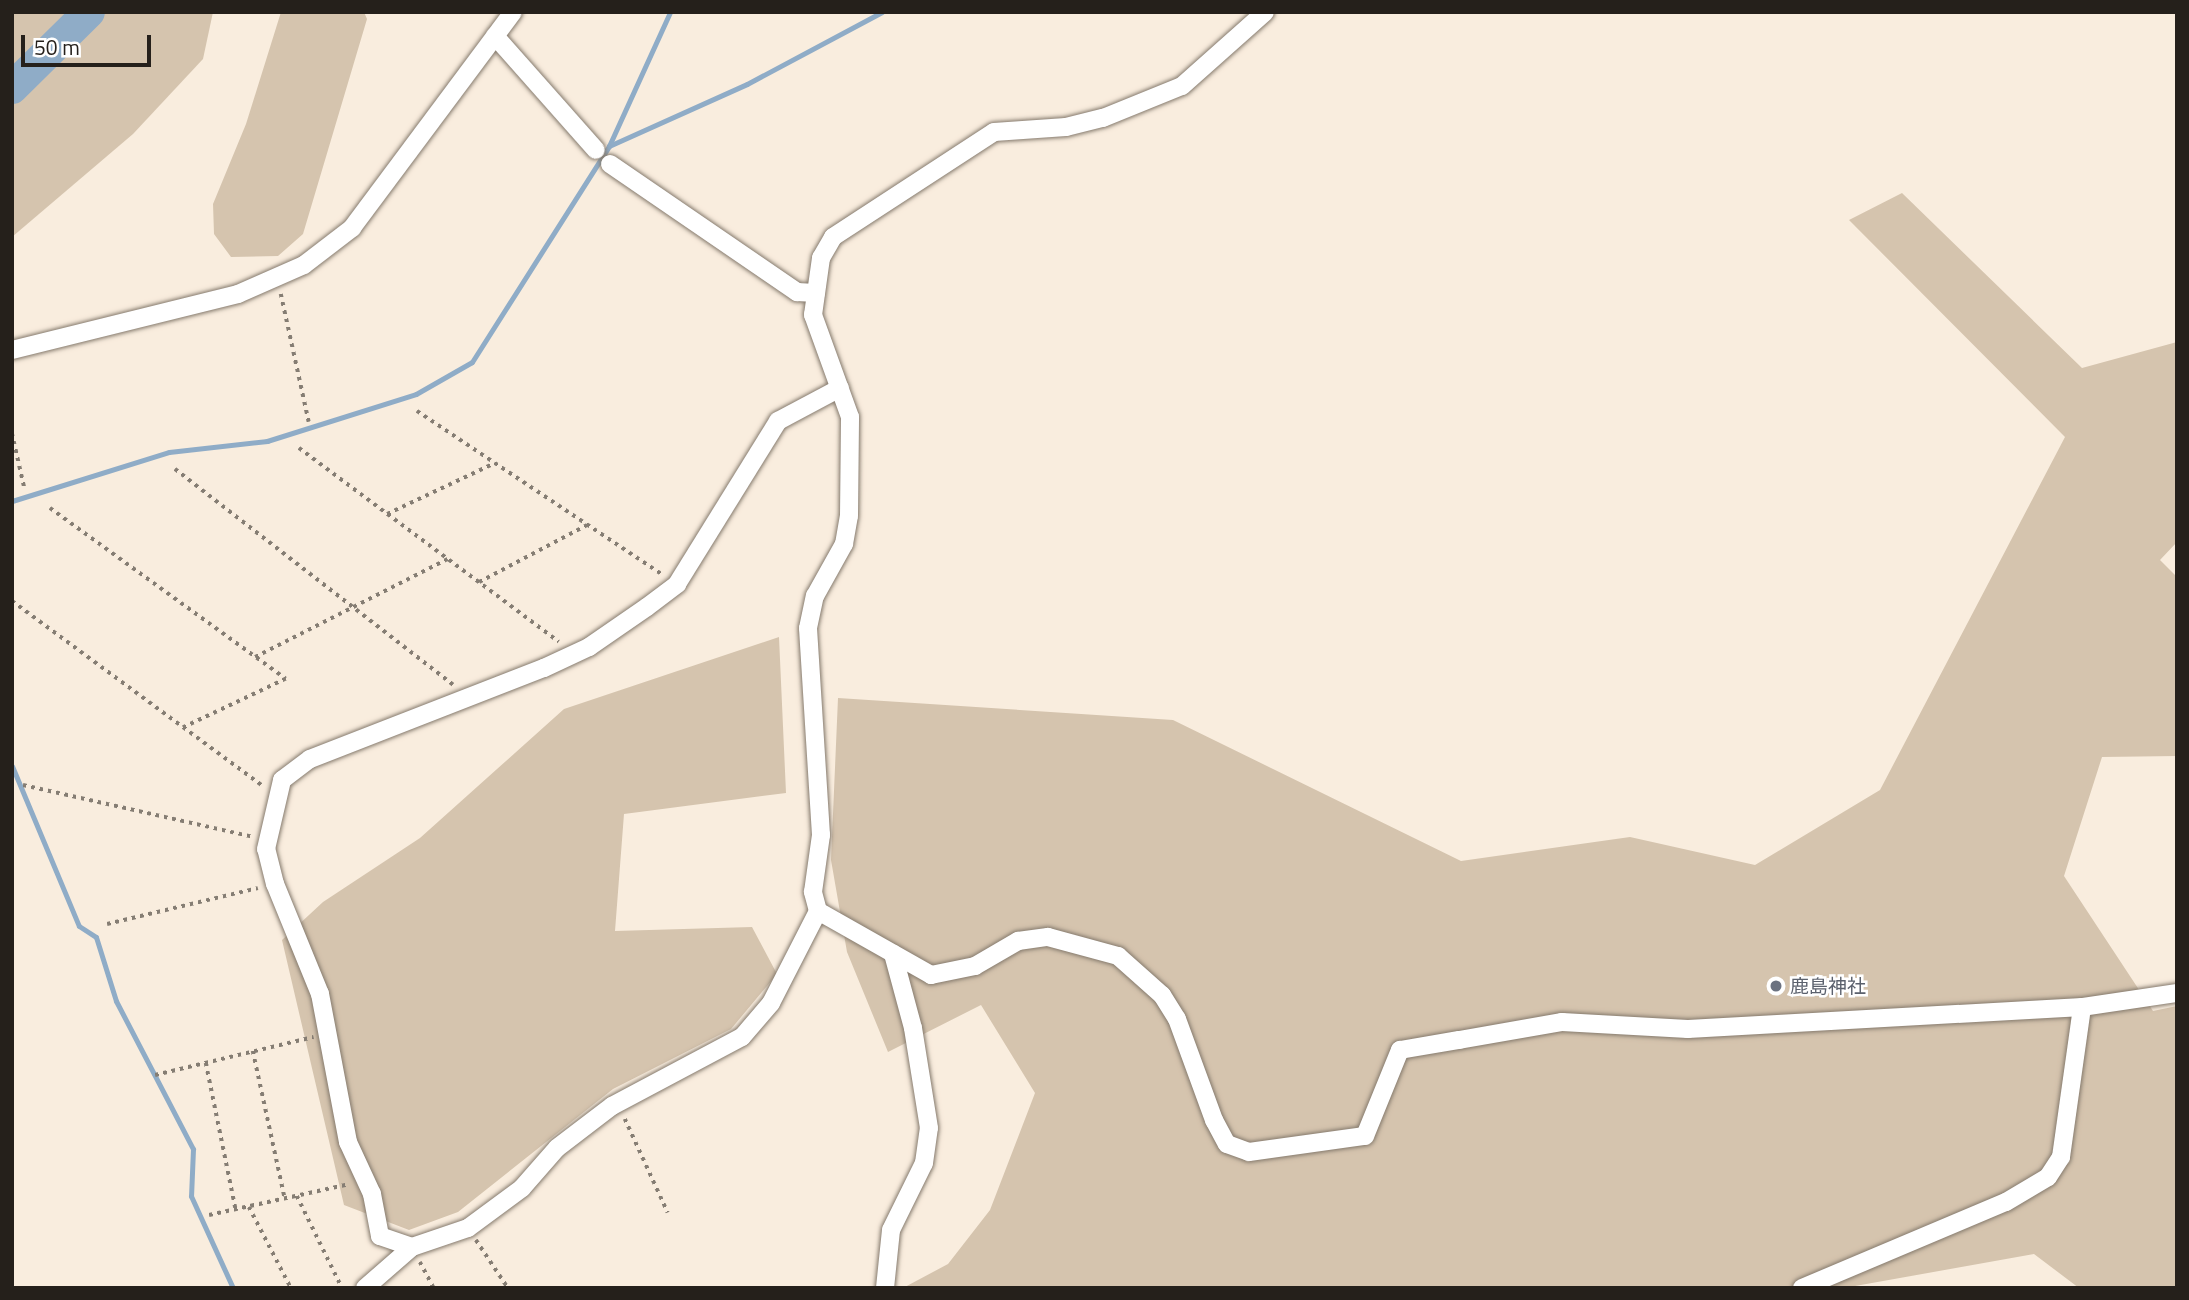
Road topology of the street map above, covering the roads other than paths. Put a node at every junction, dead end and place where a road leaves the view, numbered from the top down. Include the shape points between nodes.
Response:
1 (513, 12) edge
2 (1265, 12) edge
3 (495, 36) junction
4 (596, 150) dead end
5 (610, 164) dead end
6 (816, 293) junction
7 (12, 350) edge
8 (840, 388) junction
9 (818, 911) junction
10 (893, 954) junction
11 (2177, 993) edge
12 (2082, 1007) junction
13 (411, 1247) junction
14 (365, 1288) edge
15 (885, 1288) edge
16 (1802, 1288) edge

1 - 3 street
2 - 6 street via 1209,65 1136,108 1066,127 1013,127 951,155 833,237 821,258
3 - 4 street
3 - 7 street via 352,228 278,279 238,294
5 - 6 street via 797,292
6 - 8 street via 813,314
8 - 9 street via 850,417 847,529 815,597 808,628 821,835 813,892
8 - 13 street via 778,421 677,584 575,653 310,759 282,780 266,849 278,892 320,994 348,1142 380,1236
9 - 10 street
9 - 13 street via 771,1003 741,1037 618,1103 556,1148 523,1188 468,1228
10 - 12 street via 942,976 975,966 1018,941 1048,937 1118,956 1162,995 1227,1144 1249,1152 1365,1136 1400,1050 1508,1036 1562,1022 1688,1029
10 - 15 street via 913,1028 929,1128 924,1163 891,1230
11 - 12 street
12 - 16 street via 2061,1157 2048,1177 2006,1202
13 - 14 street

